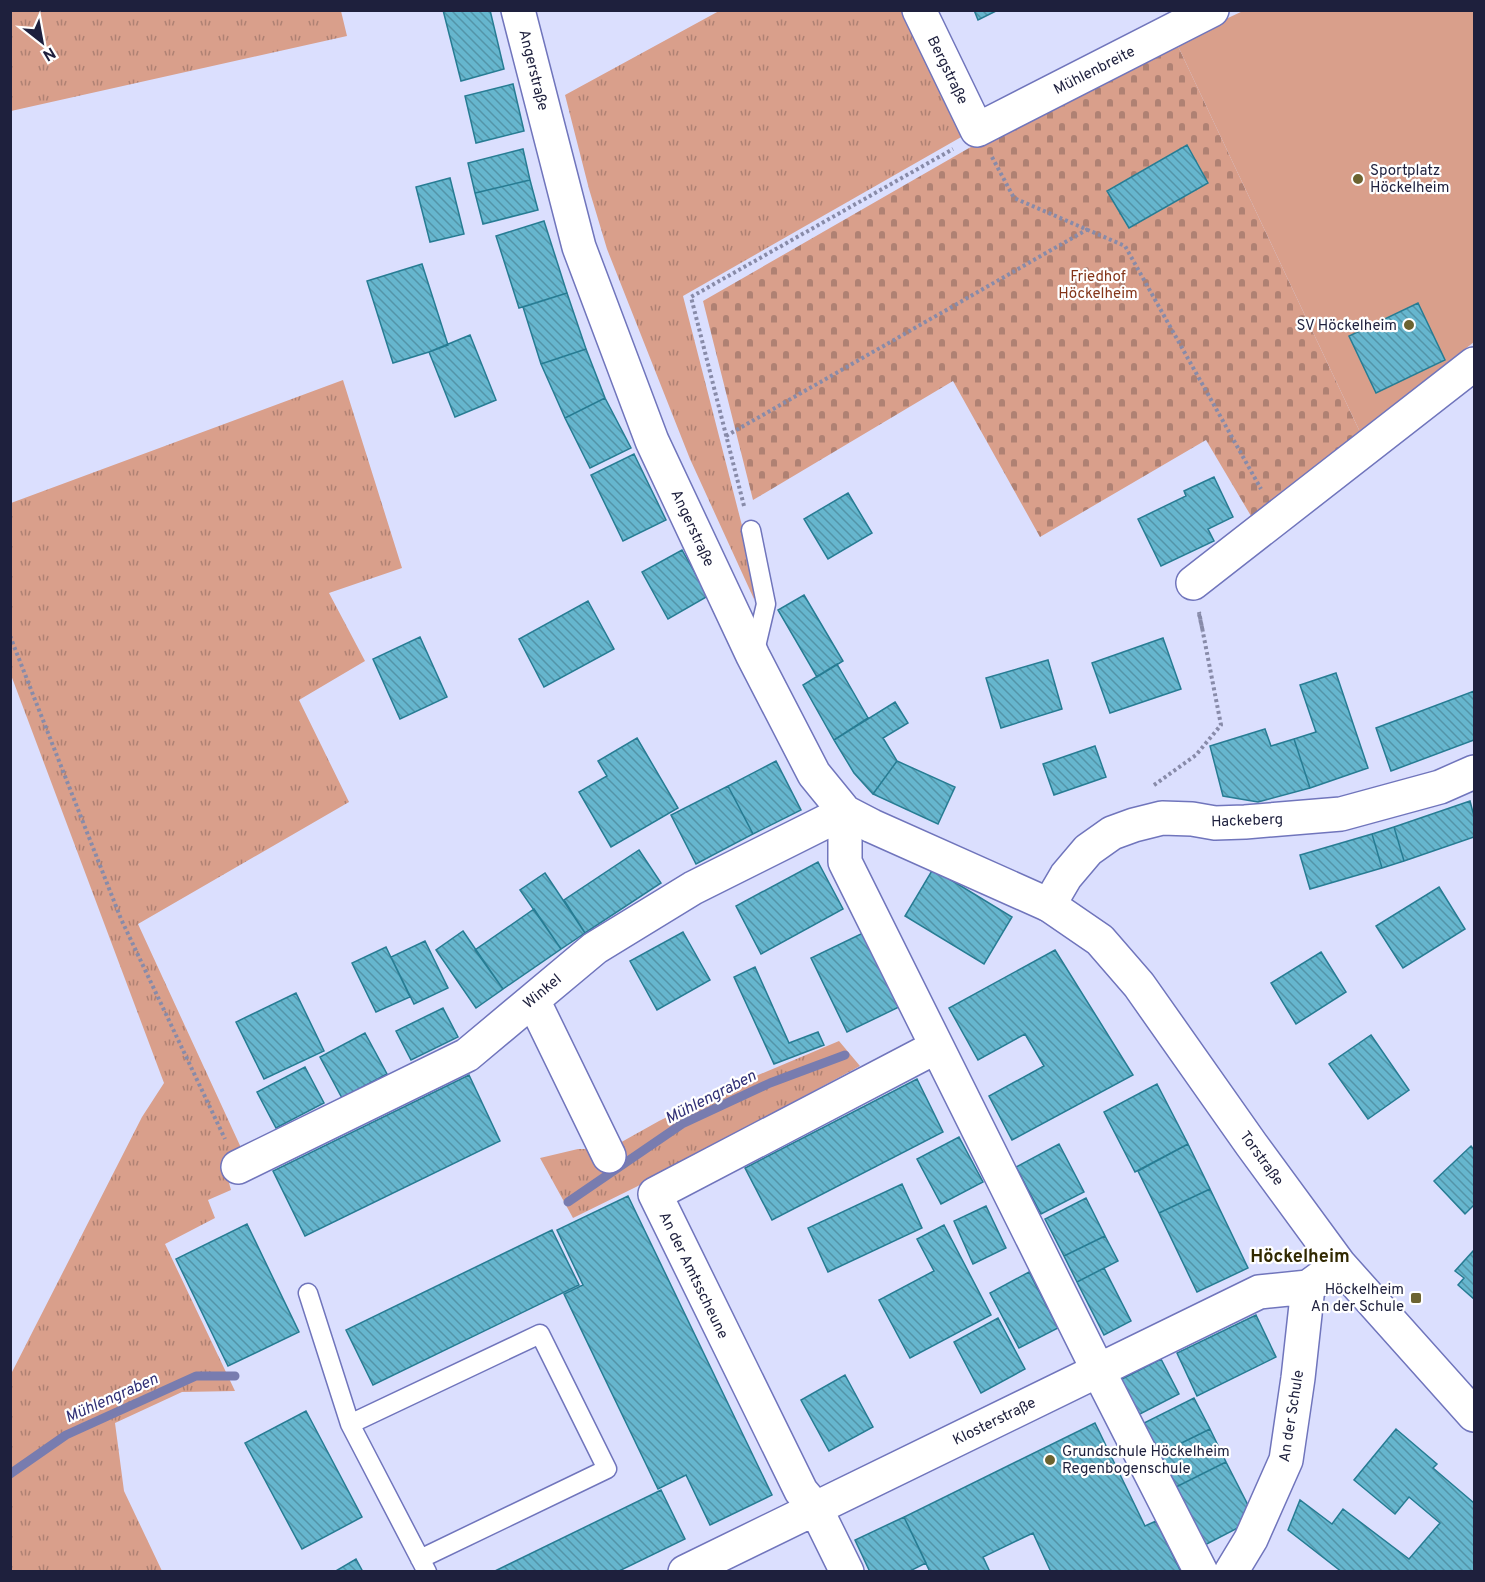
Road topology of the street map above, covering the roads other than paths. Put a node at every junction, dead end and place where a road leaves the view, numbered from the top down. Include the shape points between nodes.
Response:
1 (518, 10) edge
2 (919, 10) edge
3 (1212, 10) edge
4 (976, 130) joint
5 (1474, 364) edge
6 (751, 530) road end
7 (1193, 583) road end
8 (753, 656) junction
9 (1474, 772) edge
10 (845, 812) junction
11 (1049, 905) junction
12 (533, 1000) junction
13 (936, 1047) junction
14 (609, 1156) dead end
15 (238, 1167) road end
16 (1339, 1264) junction
17 (1308, 1287) junction
18 (309, 1293) dead end
19 (1098, 1370) junction
20 (1474, 1415) edge
21 (350, 1424) junction
22 (816, 1509) junction
23 (424, 1565) edge
24 (685, 1572) edge
25 (847, 1572) edge
26 (1201, 1572) edge
27 (1231, 1572) edge

1 - 8 street, Angerstraße via 579,247 652,441
2 - 4 street, Bergstraße
3 - 4 street, Mühlenbreite
5 - 7 street
6 - 8 lane via 766,604
8 - 10 street, Angerstraße via 814,774
9 - 11 street, Hackeberg via 1440,787 1341,814 1215,823 1162,818 1134,825 1112,833 1088,850
10 - 11 street, Angerstraße
10 - 12 street, Winkel via 693,888 595,948
10 - 13 street via 845,862
11 - 16 street, Torstraße via 1100,940 1139,985
12 - 14 street
12 - 15 street, Winkel via 467,1055
13 - 19 street
13 - 22 street, An der Amtsscheune via 655,1194 801,1491
16 - 17 street
16 - 20 street, Torstraße
17 - 19 street, Klosterstraße via 1258,1292
17 - 27 street, An der Schule via 1286,1460 1251,1539
18 - 21 lane
19 - 22 street, Klosterstraße
19 - 26 street
21 - 23 lane
21 - 23 lane via 540,1334 607,1469
22 - 24 street, Klosterstraße
22 - 25 street

